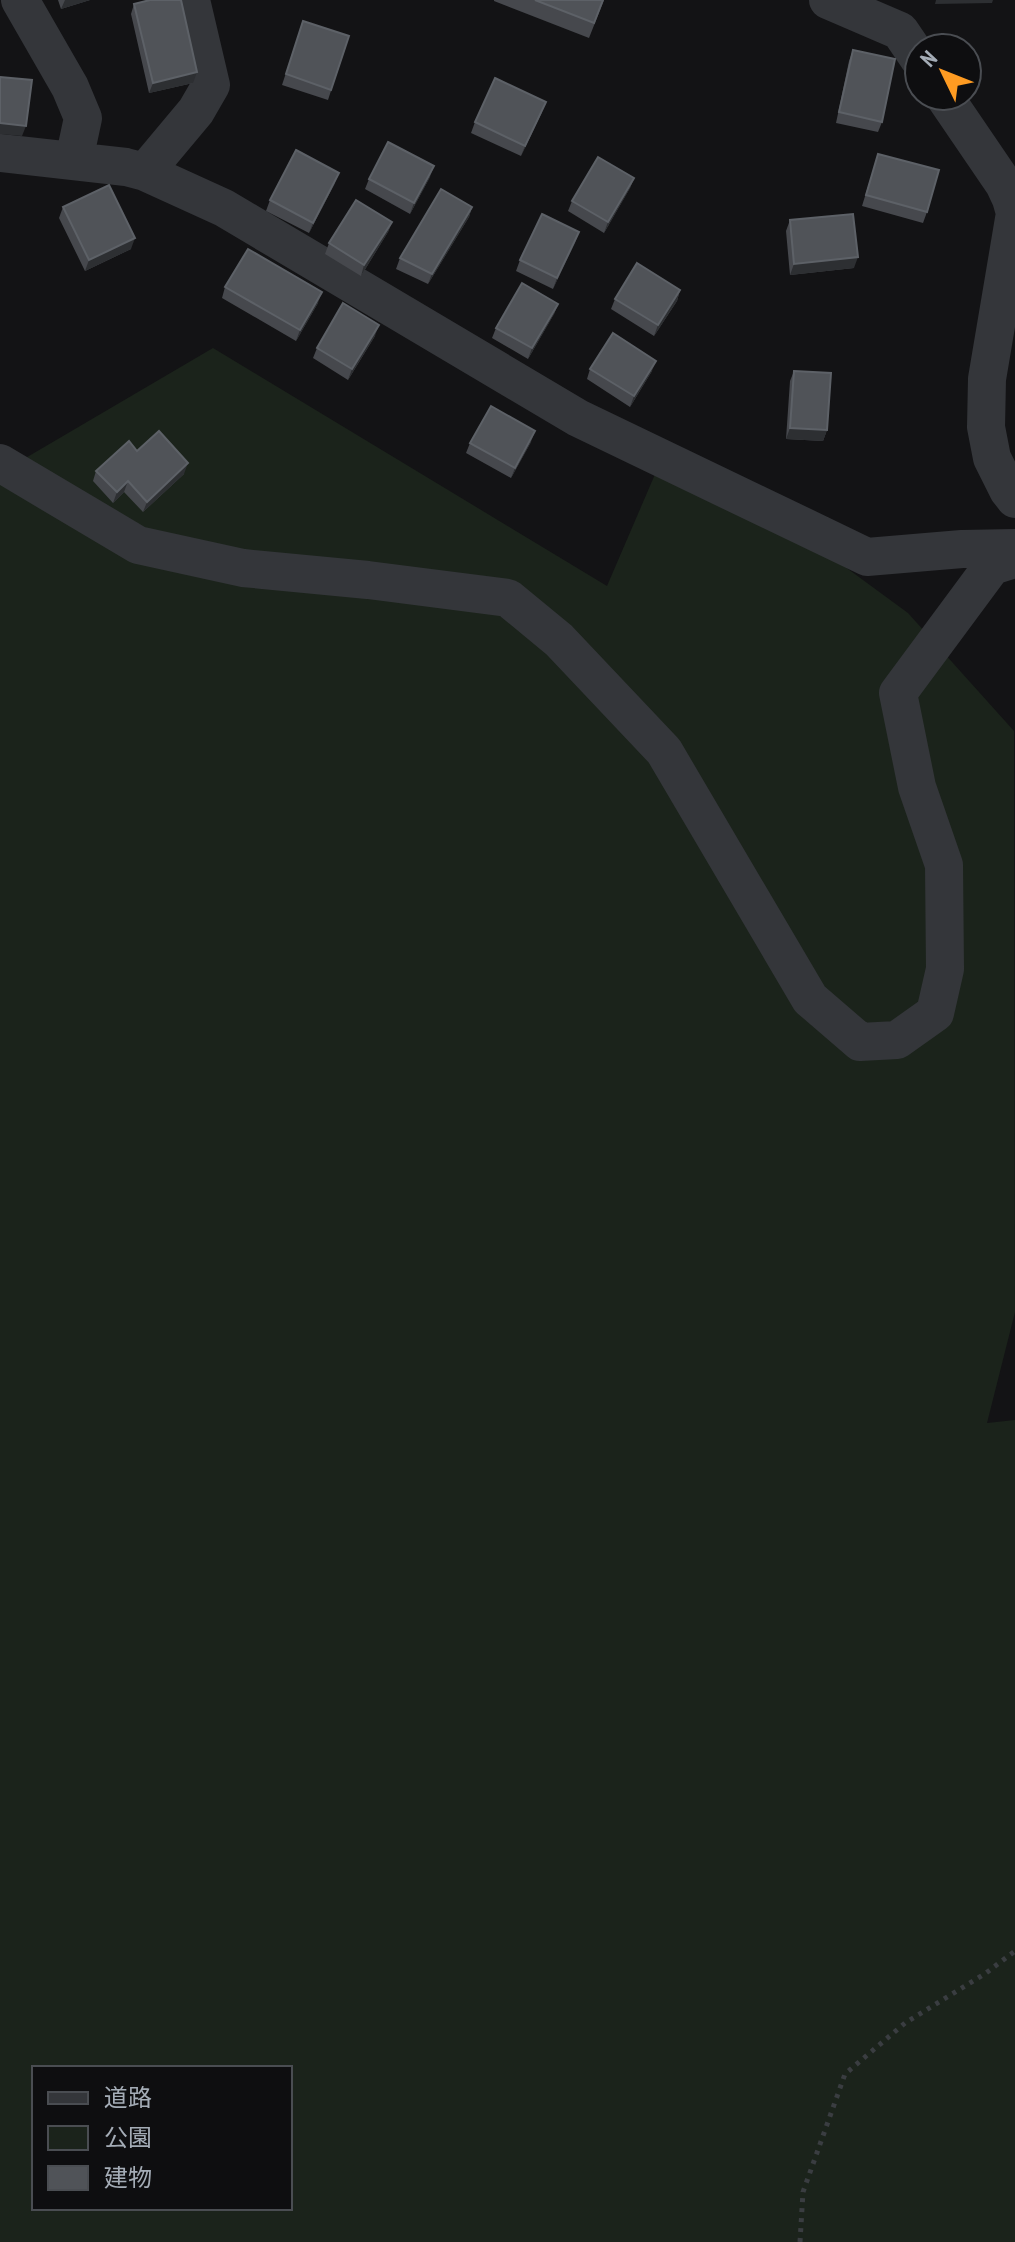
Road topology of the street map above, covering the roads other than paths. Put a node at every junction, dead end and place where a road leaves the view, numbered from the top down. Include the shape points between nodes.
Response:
1 (20, 0) edge
2 (191, 0) edge
3 (828, 0) edge
4 (908, 30) edge
5 (955, 112) edge
6 (0, 153) edge
7 (74, 160) junction
8 (145, 172) junction
9 (0, 463) edge
10 (1015, 499) edge
11 (1015, 548) edge
12 (1015, 559) edge

1 - 7 street via 83,118
2 - 8 street via 211,85
3 - 4 street
5 - 10 street via 1004,184 1015,213 987,379 986,427 992,458
6 - 7 street
7 - 8 street
8 - 11 street via 224,208 578,418 867,557
9 - 12 street via 138,545 243,568 508,598 559,640 664,751 810,999 860,1042 897,1040 935,1013 945,969 944,865 917,787 898,693 992,566

